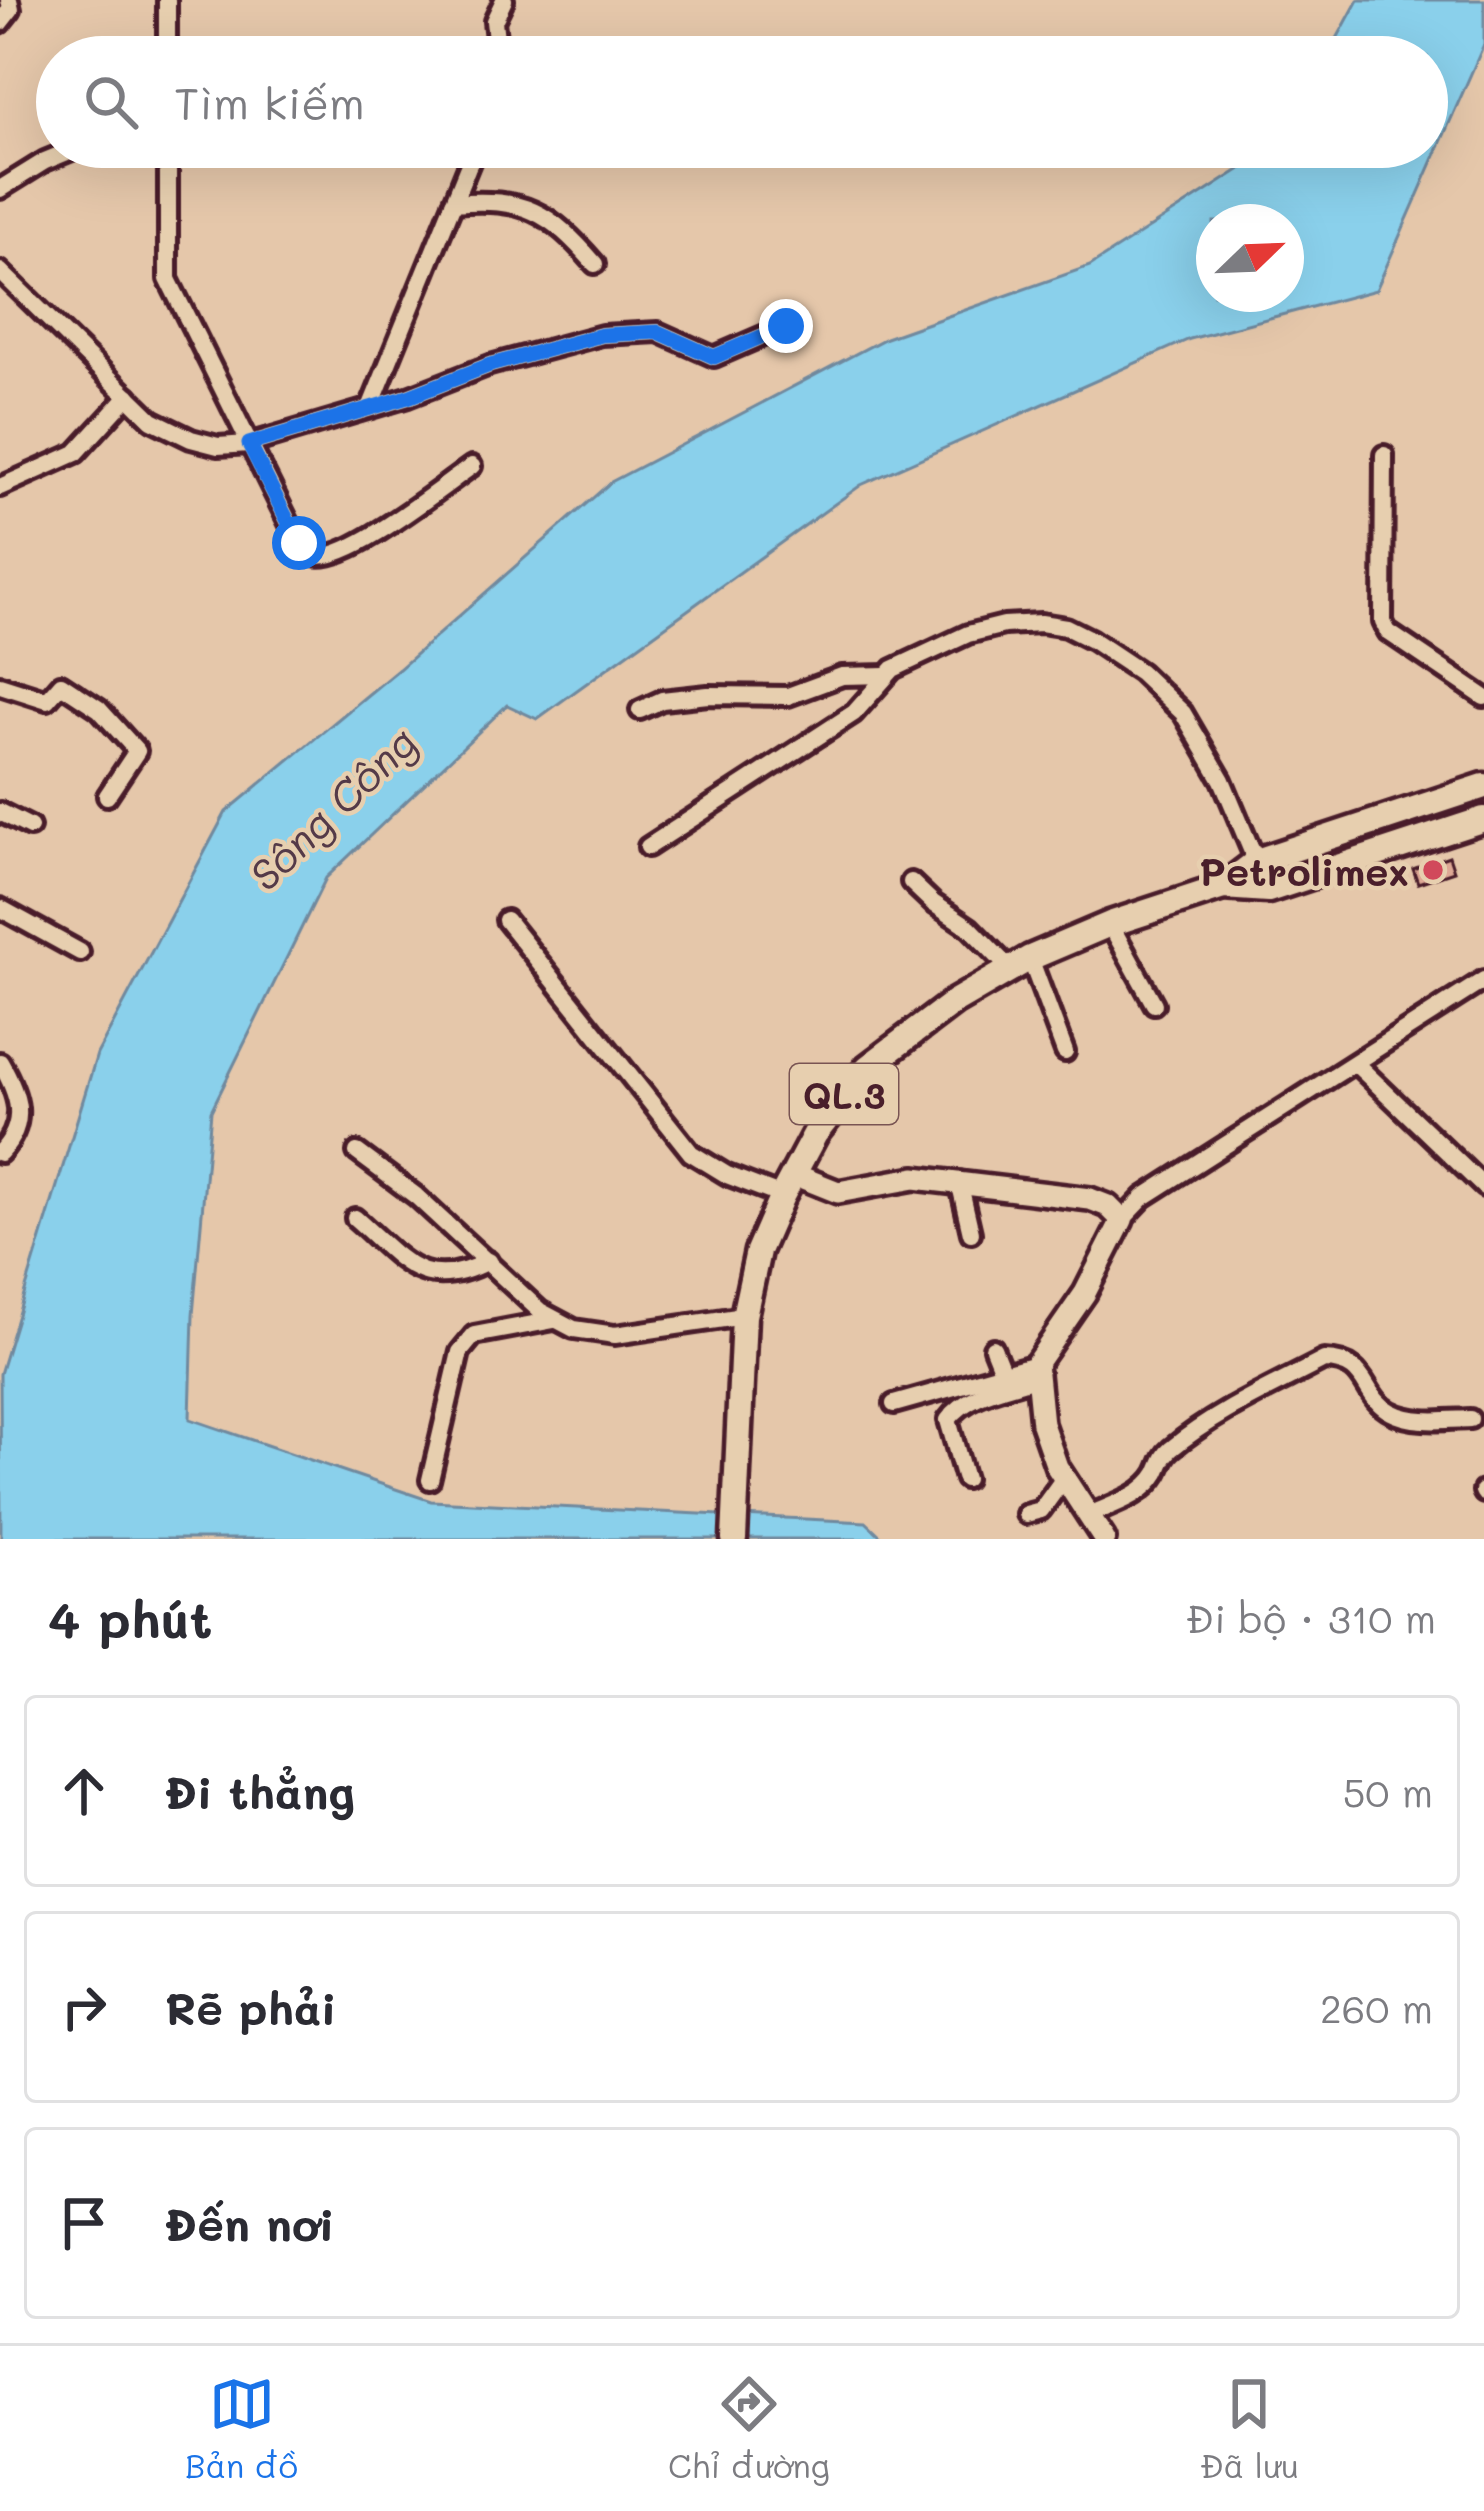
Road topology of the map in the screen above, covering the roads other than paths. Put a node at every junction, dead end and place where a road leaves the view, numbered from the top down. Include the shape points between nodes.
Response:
1 (9, 0) edge
2 (167, 0) edge
3 (504, 0) edge
4 (0, 23) edge
5 (167, 36) edge
6 (496, 36) edge
7 (36, 166) edge
8 (167, 168) edge
9 (467, 168) edge
10 (0, 188) edge
11 (453, 203) junction
12 (596, 264) dead end
13 (0, 271) edge
14 (786, 326) dead end
15 (128, 396) junction
16 (370, 408) junction
17 (249, 444) junction
18 (1384, 455) dead end
19 (472, 466) dead end
20 (0, 487) edge
21 (887, 675) junction
22 (0, 685) edge
23 (1484, 697) edge
24 (640, 710) dead end
25 (1484, 786) edge
26 (107, 796) dead end
27 (0, 812) edge
28 (1484, 819) edge
29 (30, 827) dead end
30 (648, 847) dead end
31 (1257, 861) junction
32 (911, 882) dead end
33 (1222, 887) junction
34 (1268, 890) junction
35 (0, 908) edge
36 (506, 920) dead end
37 (1110, 924) junction
38 (80, 952) dead end
39 (1019, 963) junction
40 (1484, 980) edge
41 (1154, 1004) dead end
42 (1065, 1052) dead end
43 (0, 1062) edge
44 (1356, 1064) junction
45 (357, 1152) dead end
46 (0, 1153) edge
47 (959, 1181) junction
48 (788, 1185) junction
49 (1484, 1187) edge
50 (355, 1218) dead end
51 (1122, 1220) junction
52 (971, 1233) dead end
53 (488, 1262) junction
54 (744, 1316) junction
55 (554, 1320) junction
56 (993, 1348) dead end
57 (1038, 1370) junction
58 (1003, 1373) junction
59 (893, 1404) dead end
60 (1470, 1419) dead end
61 (1064, 1478) junction
62 (965, 1479) dead end
63 (430, 1480) dead end
64 (1026, 1514) dead end
65 (1087, 1516) junction
66 (734, 1539) edge
67 (1104, 1539) edge

1 - 4 street
2 - 5 street
3 - 6 street
7 - 10 street
8 - 17 street via 168,279
9 - 11 street
11 - 12 street via 520,204 552,220
11 - 16 street
13 - 15 street
14 - 16 street via 714,357 658,332 602,335
15 - 17 street via 191,440
15 - 20 street via 76,453
16 - 17 street
17 - 19 street via 299,543 314,556 351,547
18 - 23 street via 1383,622
21 - 24 street via 842,676 788,696 708,694
21 - 30 street via 854,713
21 - 31 street via 1004,625 1066,627 1093,640 1184,713
22 - 26 street via 47,700 61,684 106,716 137,751
25 - 31 highway, QL.3
27 - 29 street
28 - 34 highway, QL.3
31 - 33 highway, QL.3
31 - 34 street
32 - 39 street
33 - 34 highway, QL.3
33 - 37 highway, QL.3
35 - 38 street
36 - 48 street via 691,1154 728,1175
37 - 39 highway, QL.3
37 - 41 street
39 - 42 street
39 - 48 highway, QL.3 via 868,1067
40 - 44 street
43 - 46 street via 21,1112
44 - 49 street
44 - 51 street via 1144,1198
45 - 53 street
47 - 48 main road via 915,1178 838,1192
47 - 51 main road via 1090,1199
47 - 52 street
48 - 54 highway, QL.3 via 758,1251
50 - 53 street via 424,1274 451,1276
51 - 57 main road
53 - 55 street
54 - 55 street via 615,1335
54 - 66 highway, QL.3
55 - 63 street via 474,1335 460,1352
56 - 58 street
57 - 58 street
57 - 61 main road via 1042,1424
57 - 62 street via 948,1420
58 - 59 street
60 - 65 street via 1395,1415 1361,1373 1324,1360 1224,1413 1170,1449 1134,1496
61 - 64 street via 1041,1510
61 - 65 main road
65 - 67 main road

